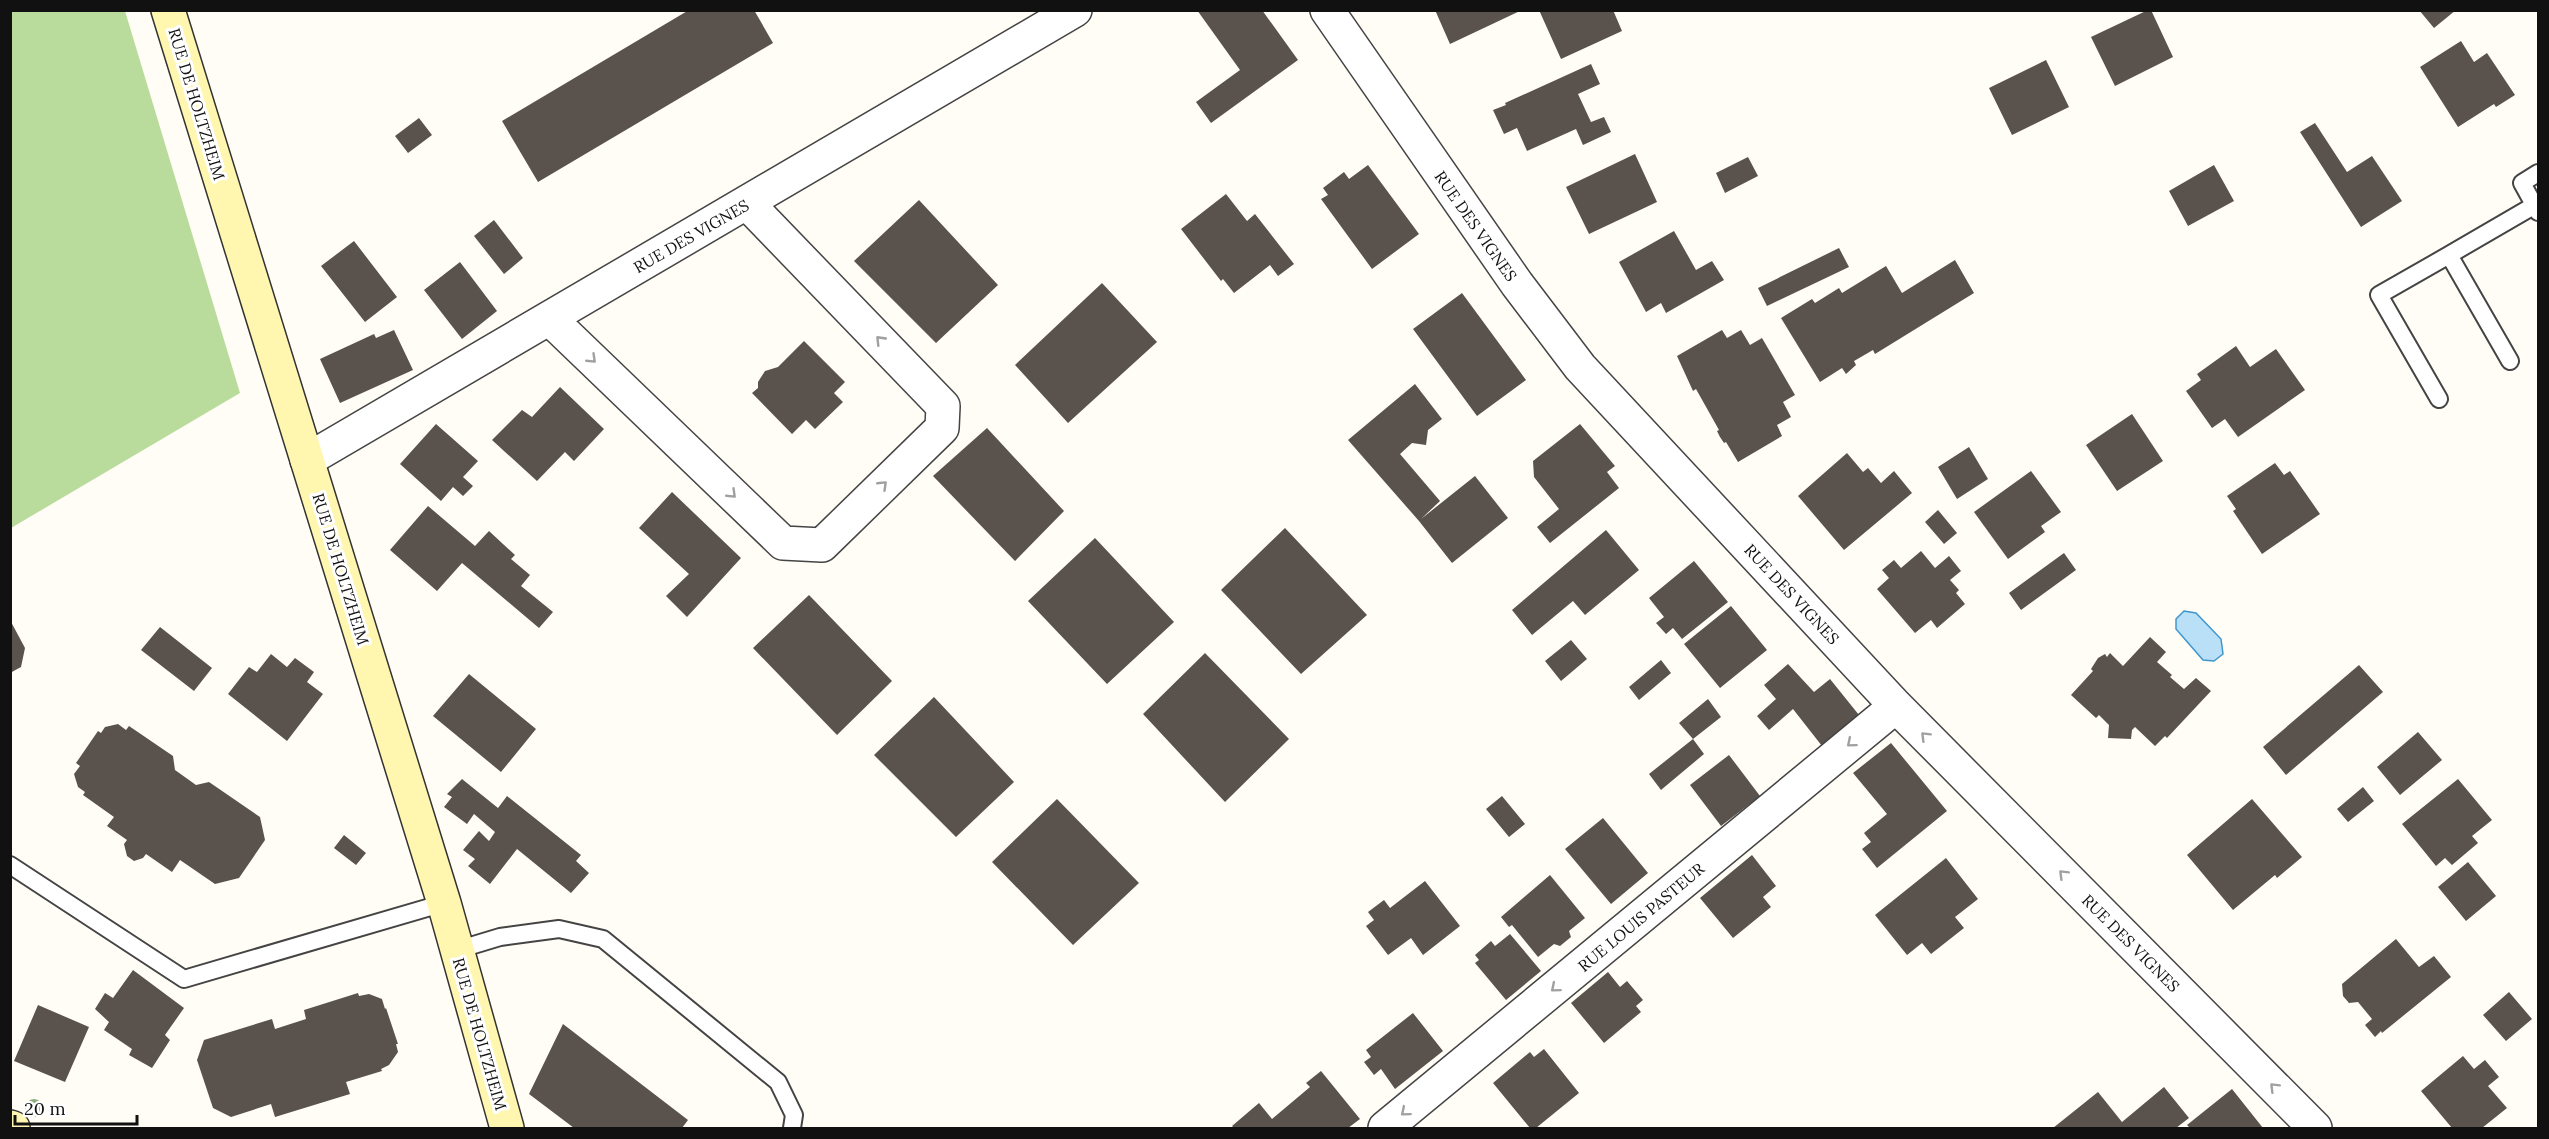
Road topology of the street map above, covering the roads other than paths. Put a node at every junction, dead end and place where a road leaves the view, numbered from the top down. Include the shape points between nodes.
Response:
1 (168, 10) edge
2 (1076, 10) edge
3 (1327, 10) edge
4 (2538, 173) edge
5 (747, 202) junction
6 (2537, 209) edge
7 (2449, 255) junction
8 (549, 318) junction
9 (2510, 361) dead end
10 (2439, 399) dead end
11 (307, 460) junction
12 (1896, 706) junction
13 (10, 865) edge
14 (444, 903) junction
15 (456, 950) junction
16 (507, 1128) edge
17 (792, 1128) edge
18 (1385, 1128) edge
19 (2315, 1128) edge

1 - 11 main road, RUE DE HOLTZHEIM
2 - 5 street, RUE DES VIGNES
3 - 12 street, RUE DES VIGNES via 1517,284 1580,367
4 - 6 lane via 2522,183
5 - 8 street, RUE DES VIGNES
8 -> 5 street via 783,543 822,545 942,428 943,406
6 - 7 lane
7 - 9 lane
7 - 10 lane via 2379,295
8 - 11 street, RUE DES VIGNES
11 - 14 main road, RUE DE HOLTZHEIM
12 -> 18 street, RUE LOUIS PASTEUR
19 -> 12 street, RUE DES VIGNES
13 - 14 lane via 184,979
14 - 15 main road, RUE DE HOLTZHEIM
15 - 16 main road, RUE DE HOLTZHEIM
15 - 17 lane via 500,937 560,929 603,939 778,1082 794,1115

